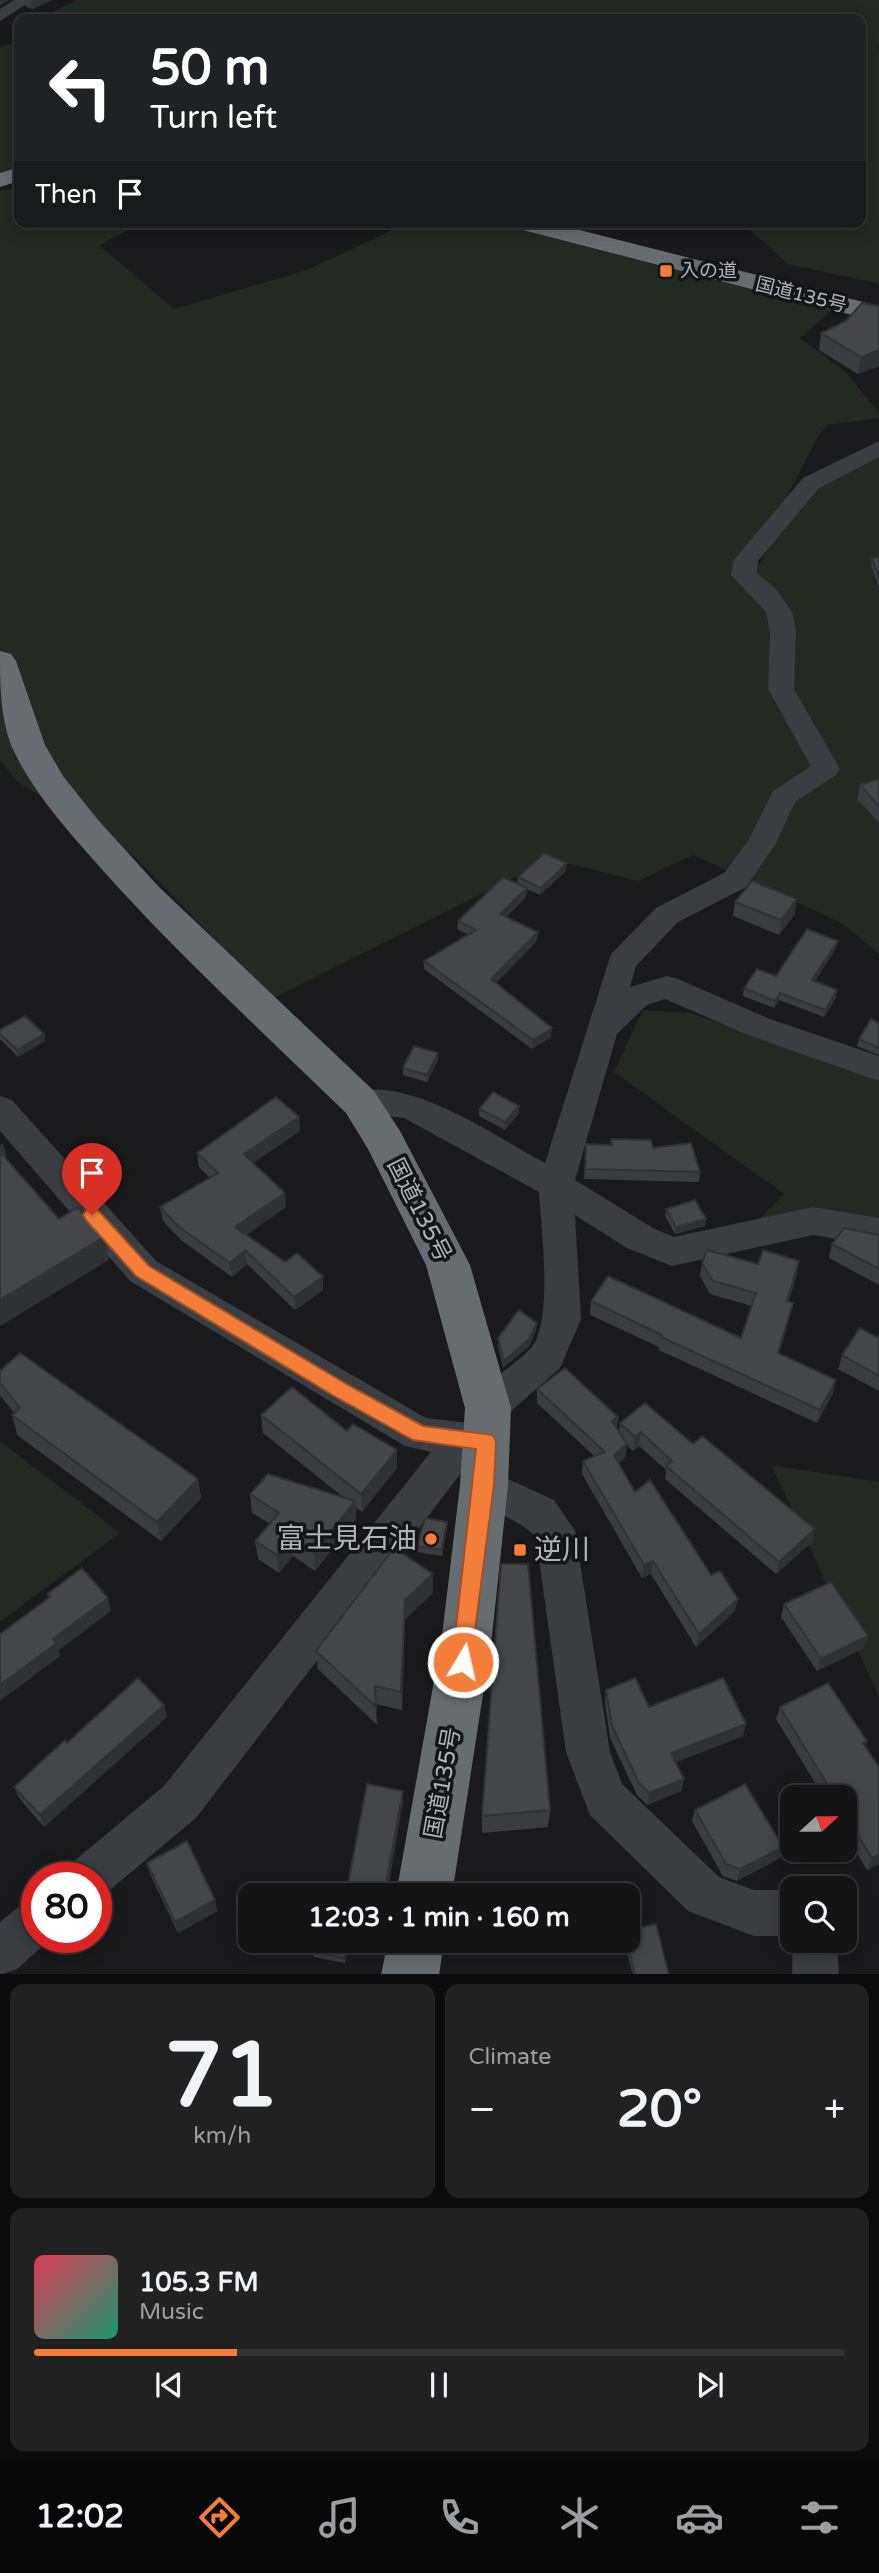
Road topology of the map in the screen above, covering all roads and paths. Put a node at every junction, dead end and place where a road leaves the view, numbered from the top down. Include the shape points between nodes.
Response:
1 (25, 0) edge
2 (0, 16) edge
3 (542, 228) edge
4 (879, 314) edge
5 (879, 448) edge
6 (0, 661) edge
7 (599, 1032) junction
8 (879, 1069) edge
9 (360, 1102) junction
10 (0, 1109) edge
11 (556, 1185) junction
12 (879, 1232) edge
13 (487, 1425) junction
14 (484, 1485) junction
15 (108, 1862) edge
16 (426, 1883) edge
17 (780, 1913) edge
18 (21, 1934) edge
19 (0, 1952) edge
20 (414, 1953) edge
21 (815, 1953) edge
22 (410, 1974) edge
23 (816, 1974) edge

1 - 2 street
3 - 4 highway, 国道135号
5 - 7 street via 811,483 746,560 744,575 782,613 780,687 794,716 821,751 826,769 783,797 761,843 734,880 667,915 622,961
6 - 9 highway, 国道135号 via 28,745 85,828 164,914
7 - 8 street via 636,997 667,987 759,1027
7 - 11 street
9 - 11 street via 410,1107
9 - 13 highway, 国道135号 via 448,1265
10 - 13 street via 143,1271 419,1434
11 - 12 street via 640,1238 672,1252 813,1221
11 - 13 street via 563,1318 547,1357
13 - 14 highway, 国道135号
13 - 15 street via 451,1456 180,1801
14 - 16 highway, 国道135号 via 467,1636
14 - 17 street via 540,1513 555,1531 588,1752 606,1799 704,1895 754,1913
18 - 19 street
20 - 22 highway
21 - 23 street

